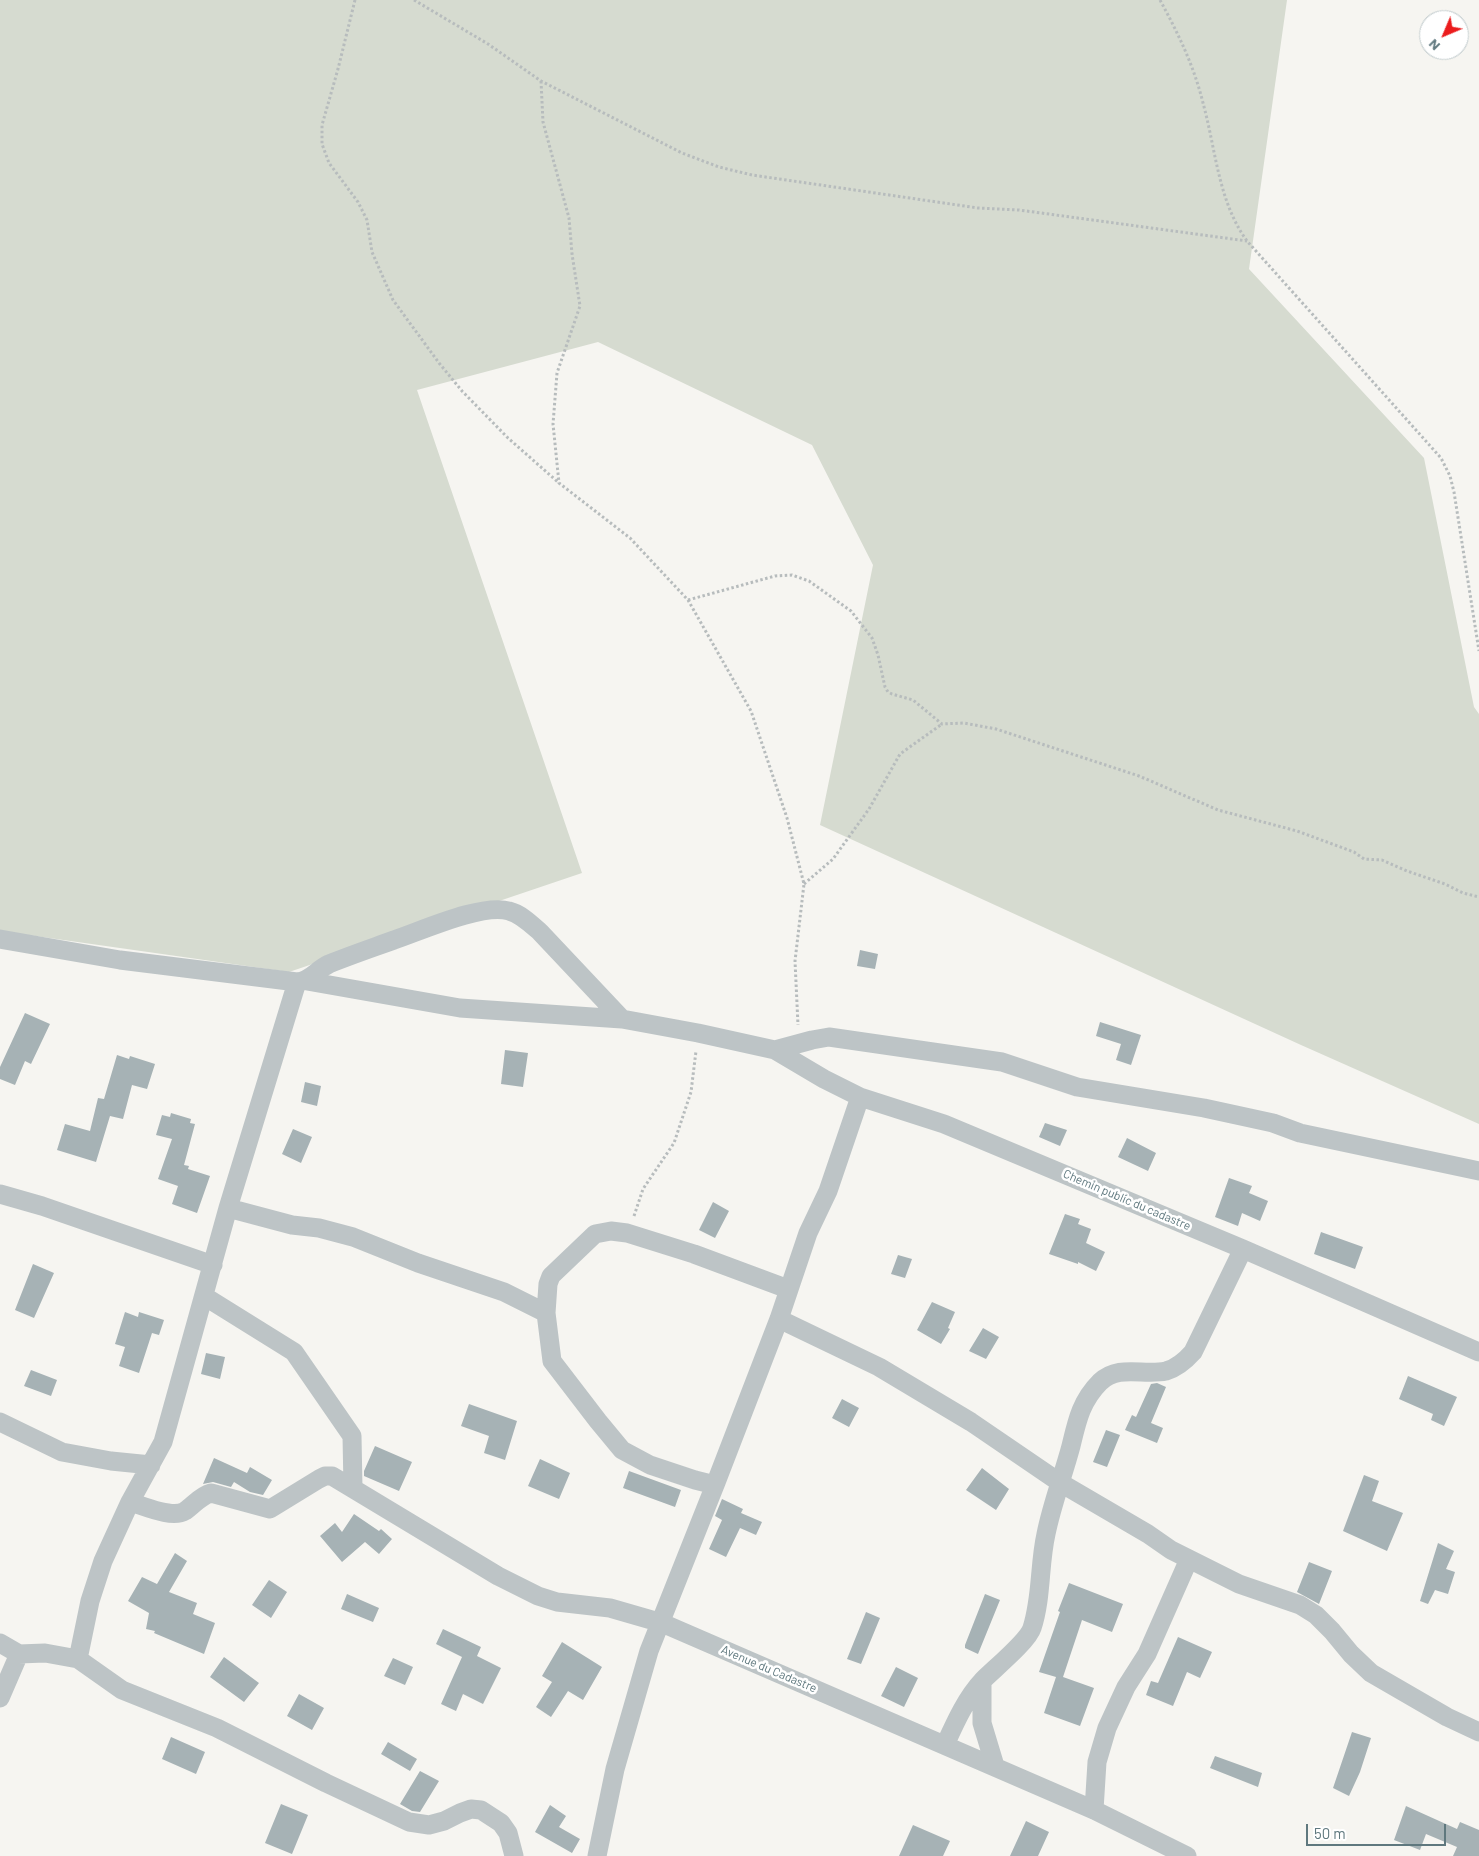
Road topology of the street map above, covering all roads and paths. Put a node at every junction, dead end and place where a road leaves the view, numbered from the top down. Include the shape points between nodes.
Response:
1 (355, 0) edge
2 (414, 0) edge
3 (1160, 0) edge
4 (541, 81) junction
5 (1247, 241) junction
6 (559, 483) junction
7 (688, 600) junction
8 (1479, 651) edge
9 (942, 724) junction
10 (804, 884) junction
11 (1479, 897) edge
12 (0, 939) edge
13 (302, 982) junction
14 (622, 1019) junction
15 (698, 1033) junction
16 (799, 1043) junction
17 (775, 1050) junction
18 (860, 1097) junction
19 (1479, 1170) edge
20 (0, 1194) edge
21 (228, 1208) junction
22 (628, 1233) junction
23 (1243, 1249) junction
24 (213, 1265) junction
25 (788, 1289) junction
26 (204, 1296) junction
27 (546, 1313) junction
28 (779, 1319) junction
29 (1479, 1352) edge
30 (0, 1422) edge
31 (151, 1465) junction
32 (1059, 1482) junction
33 (715, 1484) junction
34 (353, 1488) junction
35 (130, 1502) junction
36 (1189, 1559) junction
37 (662, 1623) junction
38 (0, 1643) edge
39 (19, 1654) junction
40 (78, 1659) junction
41 (982, 1681) junction
42 (0, 1698) edge
43 (1479, 1732) edge
44 (945, 1745) junction
45 (995, 1766) junction
46 (1094, 1810) junction
47 (514, 1856) edge
48 (597, 1856) edge
49 (1187, 1856) edge

1 - 6 path via 322,125 322,144 329,163 367,220 372,252 393,300 462,391
2 - 4 path via 488,44
3 - 5 path via 1189,58 1203,102 1226,201
4 - 5 path via 682,153 744,173 978,208 1019,210
4 - 6 path via 543,122 570,218 580,306 557,373 553,424
5 - 8 path via 1441,458 1454,492
6 - 7 path via 630,538
7 - 9 path via 776,576 792,575 809,581 851,611 872,638 888,692 913,700
7 - 10 path via 751,711 787,818
9 - 10 path via 900,754 869,809 833,859
9 - 11 path via 964,723 996,729 1139,776 1218,810 1297,831 1354,852 1364,859 1382,860
10 - 16 path via 794,961
12 - 13 street via 120,960
13 - 14 street via 460,1008
13 - 14 street via 326,966 359,951 491,909 509,911 540,932
13 - 21 street
14 - 15 street
15 - 17 street
15 - 22 path via 691,1092 674,1143 643,1189
16 - 17 street
16 - 19 street via 829,1037 1002,1062 1077,1087 1213,1110 1273,1123 1300,1133
17 - 18 street, Chemin public du cadastre
18 - 23 street, Chemin public du cadastre via 944,1124
18 - 25 street via 828,1191 808,1233
20 - 24 street
21 - 24 street
21 - 27 street via 353,1237 504,1292
22 - 25 street
22 - 27 street via 607,1231 595,1234 551,1276
23 - 29 street, Chemin public du cadastre
23 - 32 street via 1193,1352 1181,1365 1165,1371 1119,1372 1102,1381 1085,1400
24 - 26 street
25 - 28 street
26 - 31 street via 163,1442
26 - 34 street via 294,1352 352,1436
27 - 33 street via 552,1361 622,1450 650,1466
28 - 32 street via 879,1367 971,1422
28 - 33 street
30 - 31 street via 62,1452
31 - 35 street
32 - 36 street
32 - 41 street via 1045,1536 1032,1631
33 - 37 street
34 - 35 street, Avenue du Cadastre via 332,1476 325,1476 270,1509 211,1493 176,1515
34 - 37 street, Avenue du Cadastre via 498,1576 547,1600 610,1608
35 - 40 street via 103,1561 90,1601
36 - 43 street via 1239,1584 1316,1615 1371,1673
36 - 46 street via 1147,1654 1126,1687 1107,1728 1097,1762
37 - 44 street, Avenue du Cadastre
37 - 48 street via 649,1651 615,1769
38 - 39 street
39 - 40 street via 45,1653
39 - 42 street
40 - 47 street via 122,1690 218,1728 326,1784 409,1822 429,1825 471,1809 481,1810 508,1833
41 - 44 street
41 - 45 street via 982,1724
44 - 45 street, Avenue du Cadastre
45 - 46 street, Avenue du Cadastre
46 - 49 street, Avenue du Cadastre

